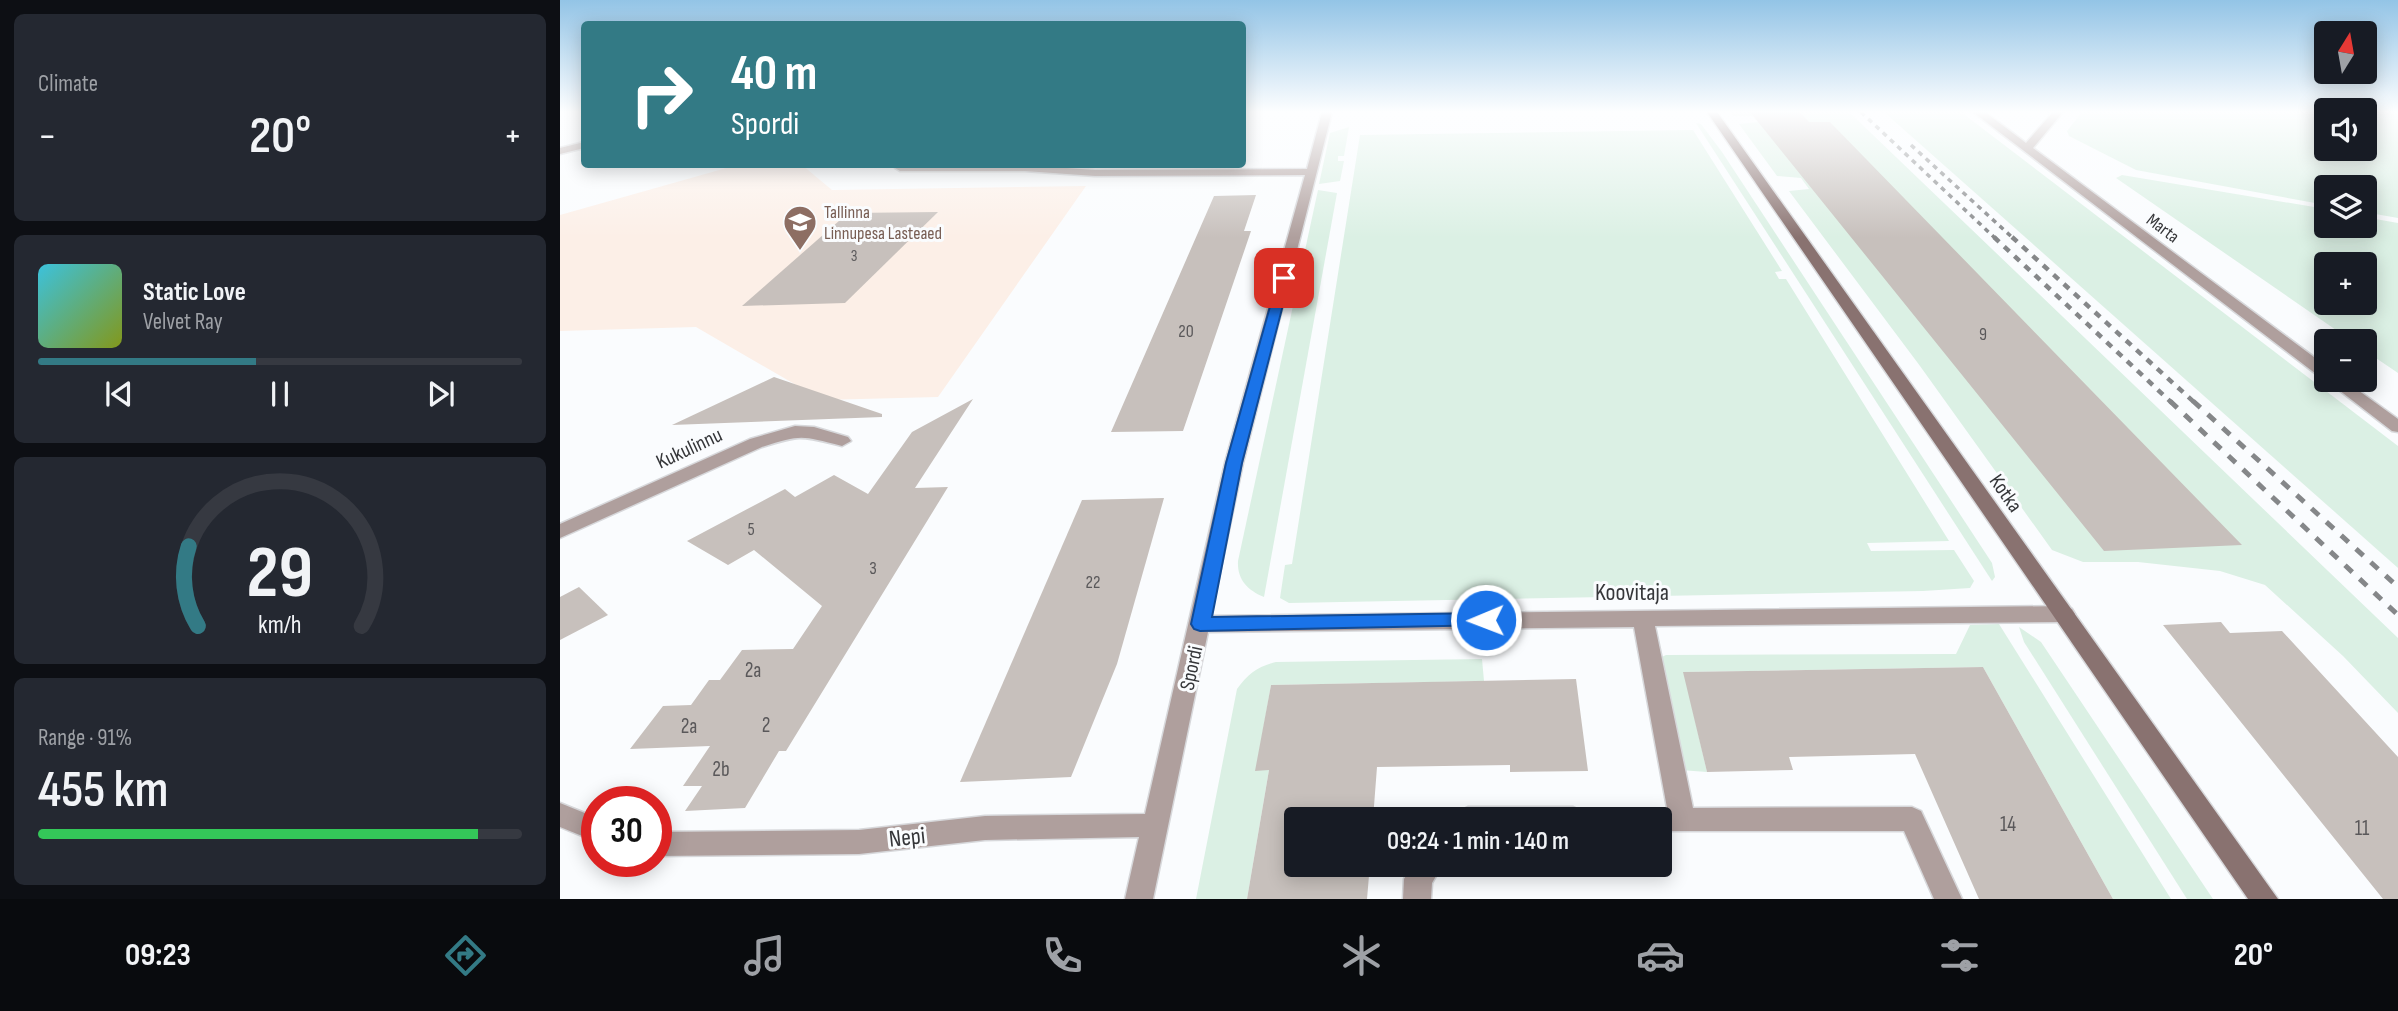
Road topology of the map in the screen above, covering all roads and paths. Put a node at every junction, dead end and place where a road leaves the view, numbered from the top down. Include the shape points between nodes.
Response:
1 (1317, 154) edge
2 (1741, 154) edge
3 (2031, 154) edge
4 (900, 168) edge
5 (1025, 168) edge
6 (1025, 168) edge
7 (1312, 172) junction
8 (2314, 365) edge
9 (2350, 392) edge
10 (2398, 427) edge
11 (842, 441) dead end
12 (560, 532) edge
13 (2064, 614) junction
14 (1643, 618) junction
15 (1200, 624) junction
16 (1670, 807) edge
17 (560, 814) edge
18 (1672, 820) edge
19 (581, 825) edge
20 (1157, 825) junction
21 (672, 844) edge
22 (1420, 877) edge
23 (1139, 899) edge
24 (1417, 899) edge
25 (1948, 899) edge
26 (2264, 899) edge

1 - 7 street, Spordi
2 - 13 street, Kotka
3 - 8 street, Marta
4 - 6 street
5 - 7 street via 1095,173
7 - 15 street, Spordi via 1234,463
9 - 10 street
11 - 12 street, Kukulinnu via 795,431 756,443
13 - 14 street, Koovitaja
13 - 26 street, Kotka
14 - 15 street, Koovitaja
14 - 16 street
15 - 20 street, Spordi
17 - 19 street
18 - 25 street via 1912,818
20 - 21 street, Nepi via 985,828 859,842
20 - 23 street, Spordi
22 - 24 street

